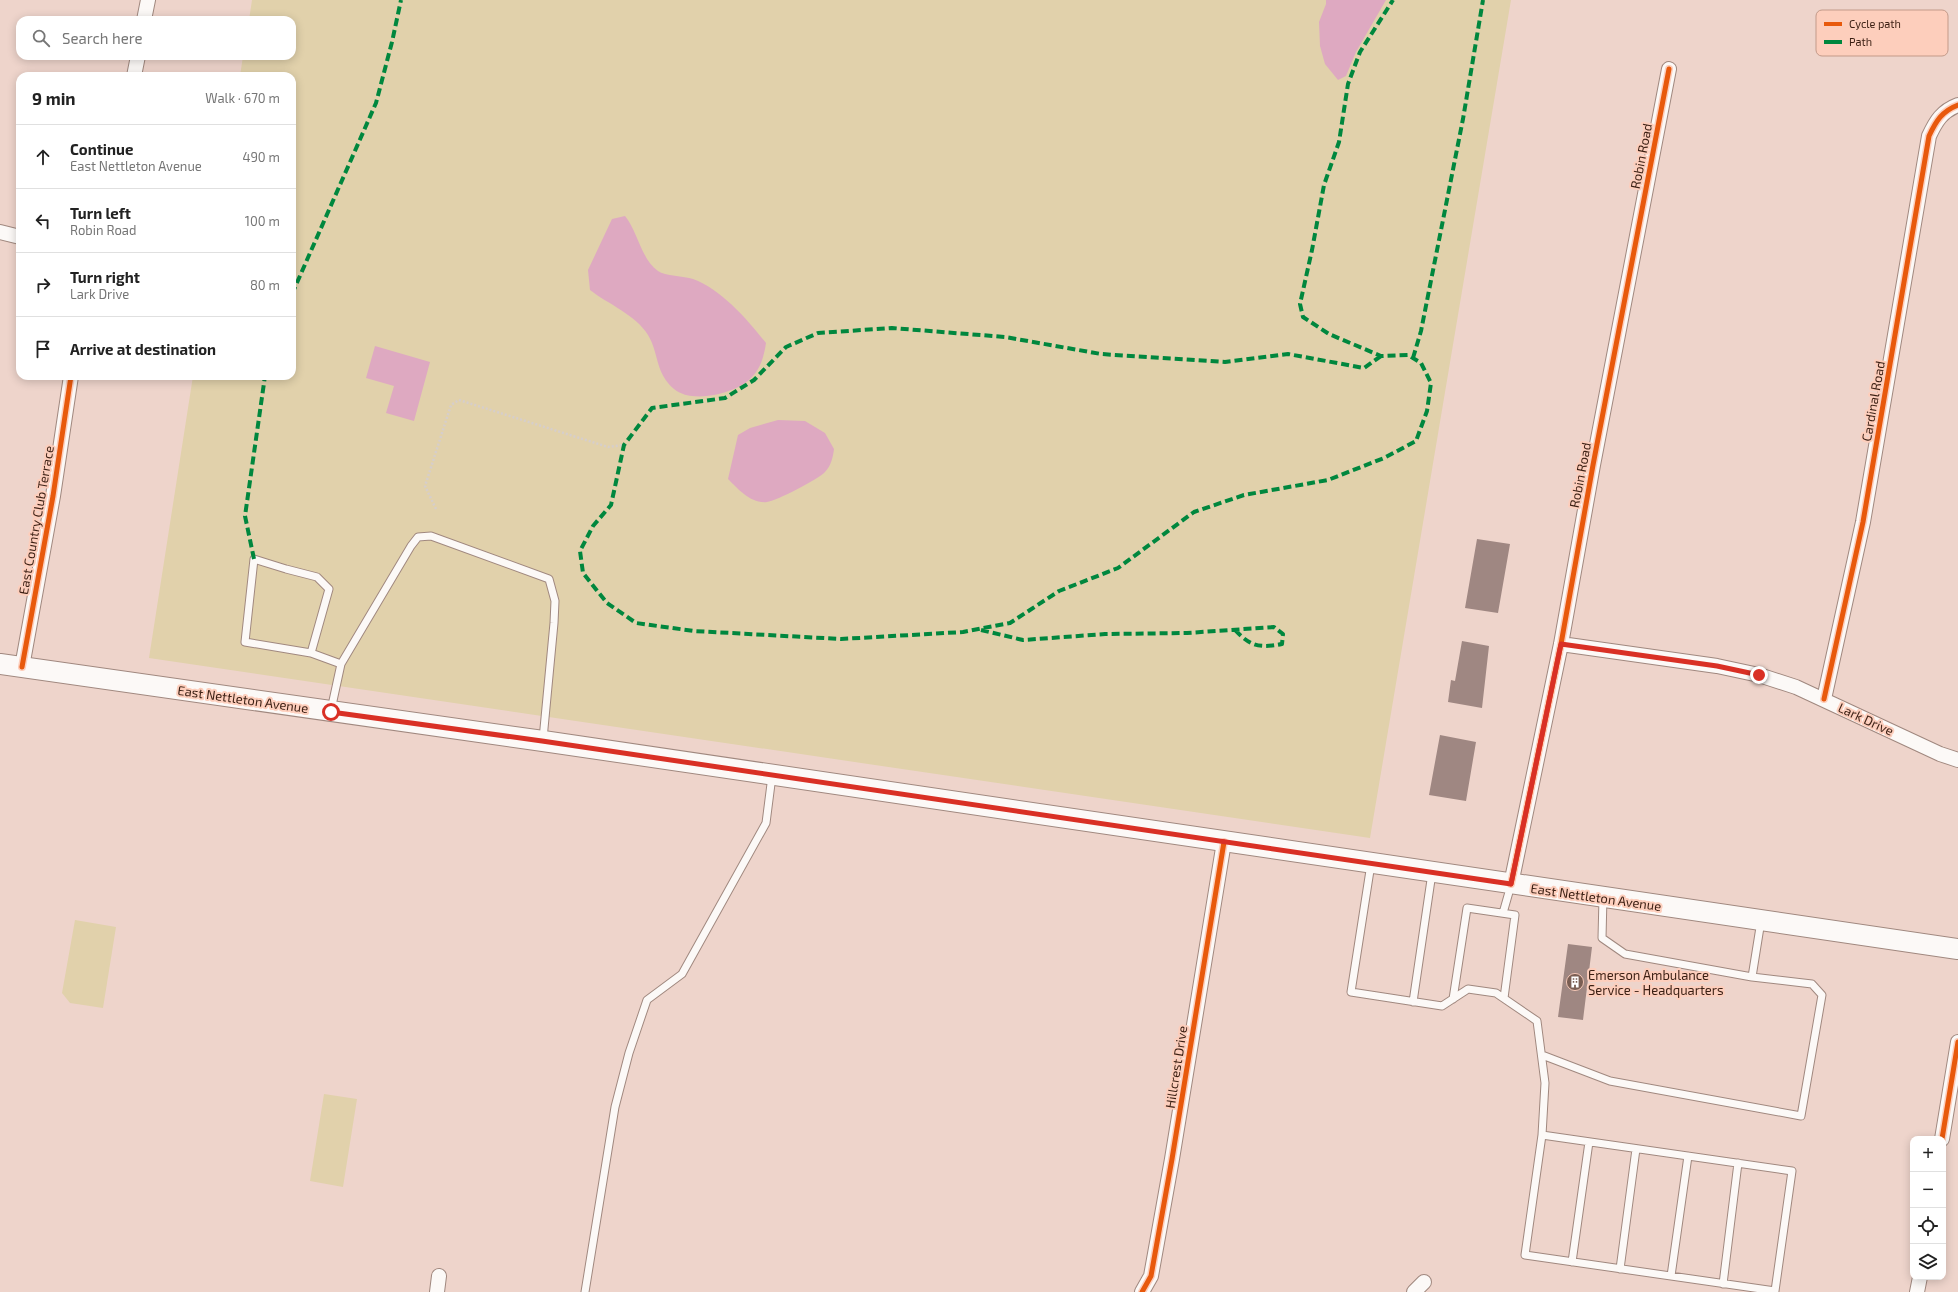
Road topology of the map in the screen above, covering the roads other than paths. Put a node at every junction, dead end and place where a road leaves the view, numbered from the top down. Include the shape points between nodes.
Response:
1 (148, 0) edge
2 (145, 16) edge
3 (137, 60) edge
4 (1669, 69) dead end
5 (135, 72) edge
6 (1952, 108) edge
7 (0, 232) edge
8 (16, 236) edge
9 (70, 380) edge
10 (1561, 644) junction
11 (311, 653) junction
12 (0, 664) edge
13 (341, 664) junction
14 (22, 667) junction
15 (1824, 699) junction
16 (331, 712) junction
17 (542, 741) junction
18 (1958, 760) edge
19 (772, 776) junction
20 (1224, 842) junction
21 (1371, 864) junction
22 (1432, 872) junction
23 (1511, 884) junction
24 (1604, 898) junction
25 (1503, 913) junction
26 (1761, 920) junction
27 (1958, 949) edge
28 (1752, 977) junction
29 (1504, 998) junction
30 (1453, 999) junction
31 (1413, 1002) junction
32 (1958, 1042) edge
33 (1542, 1055) junction
34 (1542, 1135) junction
35 (1942, 1136) edge
36 (1589, 1142) junction
37 (1636, 1149) junction
38 (1688, 1156) junction
39 (1738, 1163) junction
40 (1572, 1262) junction
41 (1620, 1269) junction
42 (439, 1276) dead end
43 (1671, 1276) junction
44 (1919, 1280) edge
45 (1724, 1284) junction
46 (437, 1292) edge
47 (585, 1292) edge
48 (1142, 1292) edge
49 (1917, 1292) edge

1 - 2 street
3 - 5 street
4 - 10 street, Robin Road
6 - 15 street, Cardinal Road via 1937,119 1929,136 1863,522
7 - 8 street
9 - 14 street, East Country Club Terrace via 53,496
10 - 15 street, Lark Drive via 1759,675 1796,686
10 - 23 street, Robin Road
11 - 11 lane via 245,642 254,559 286,570 317,576 329,589
11 - 13 lane
12 - 14 main road, East Nettleton Avenue
13 - 16 lane
13 - 17 lane via 418,536 431,536 549,580 554,601 554,623
14 - 16 main road, East Nettleton Avenue
15 - 18 street, Lark Drive
16 - 17 main road, East Nettleton Avenue
17 - 19 main road, East Nettleton Avenue
19 - 20 main road, East Nettleton Avenue
19 - 47 lane via 766,823 682,974 646,1000 615,1107
20 - 21 main road, East Nettleton Avenue
20 - 48 street, Hillcrest Drive via 1151,1276
21 - 22 main road, East Nettleton Avenue
21 - 31 lane via 1351,992
22 - 23 main road, East Nettleton Avenue
22 - 31 lane
23 - 24 main road, East Nettleton Avenue
23 - 25 lane
24 - 26 main road, East Nettleton Avenue
24 - 28 lane via 1602,938 1625,954
25 - 29 lane via 1515,915
25 - 30 lane via 1466,908
26 - 27 main road, East Nettleton Avenue
26 - 28 lane
28 - 33 lane via 1812,984 1822,995 1801,1116 1610,1081
29 - 30 lane via 1496,993 1468,989
29 - 33 lane via 1538,1021
30 - 31 lane via 1442,1006
32 - 35 street
33 - 34 lane via 1545,1083
34 - 36 lane
34 - 40 lane via 1525,1255
36 - 37 lane
36 - 40 lane
37 - 38 lane
37 - 41 lane
38 - 39 lane
38 - 43 lane
39 - 45 lane
39 - 45 lane via 1792,1171 1775,1291
40 - 41 lane
41 - 43 lane
42 - 46 street
43 - 45 lane
44 - 49 street

